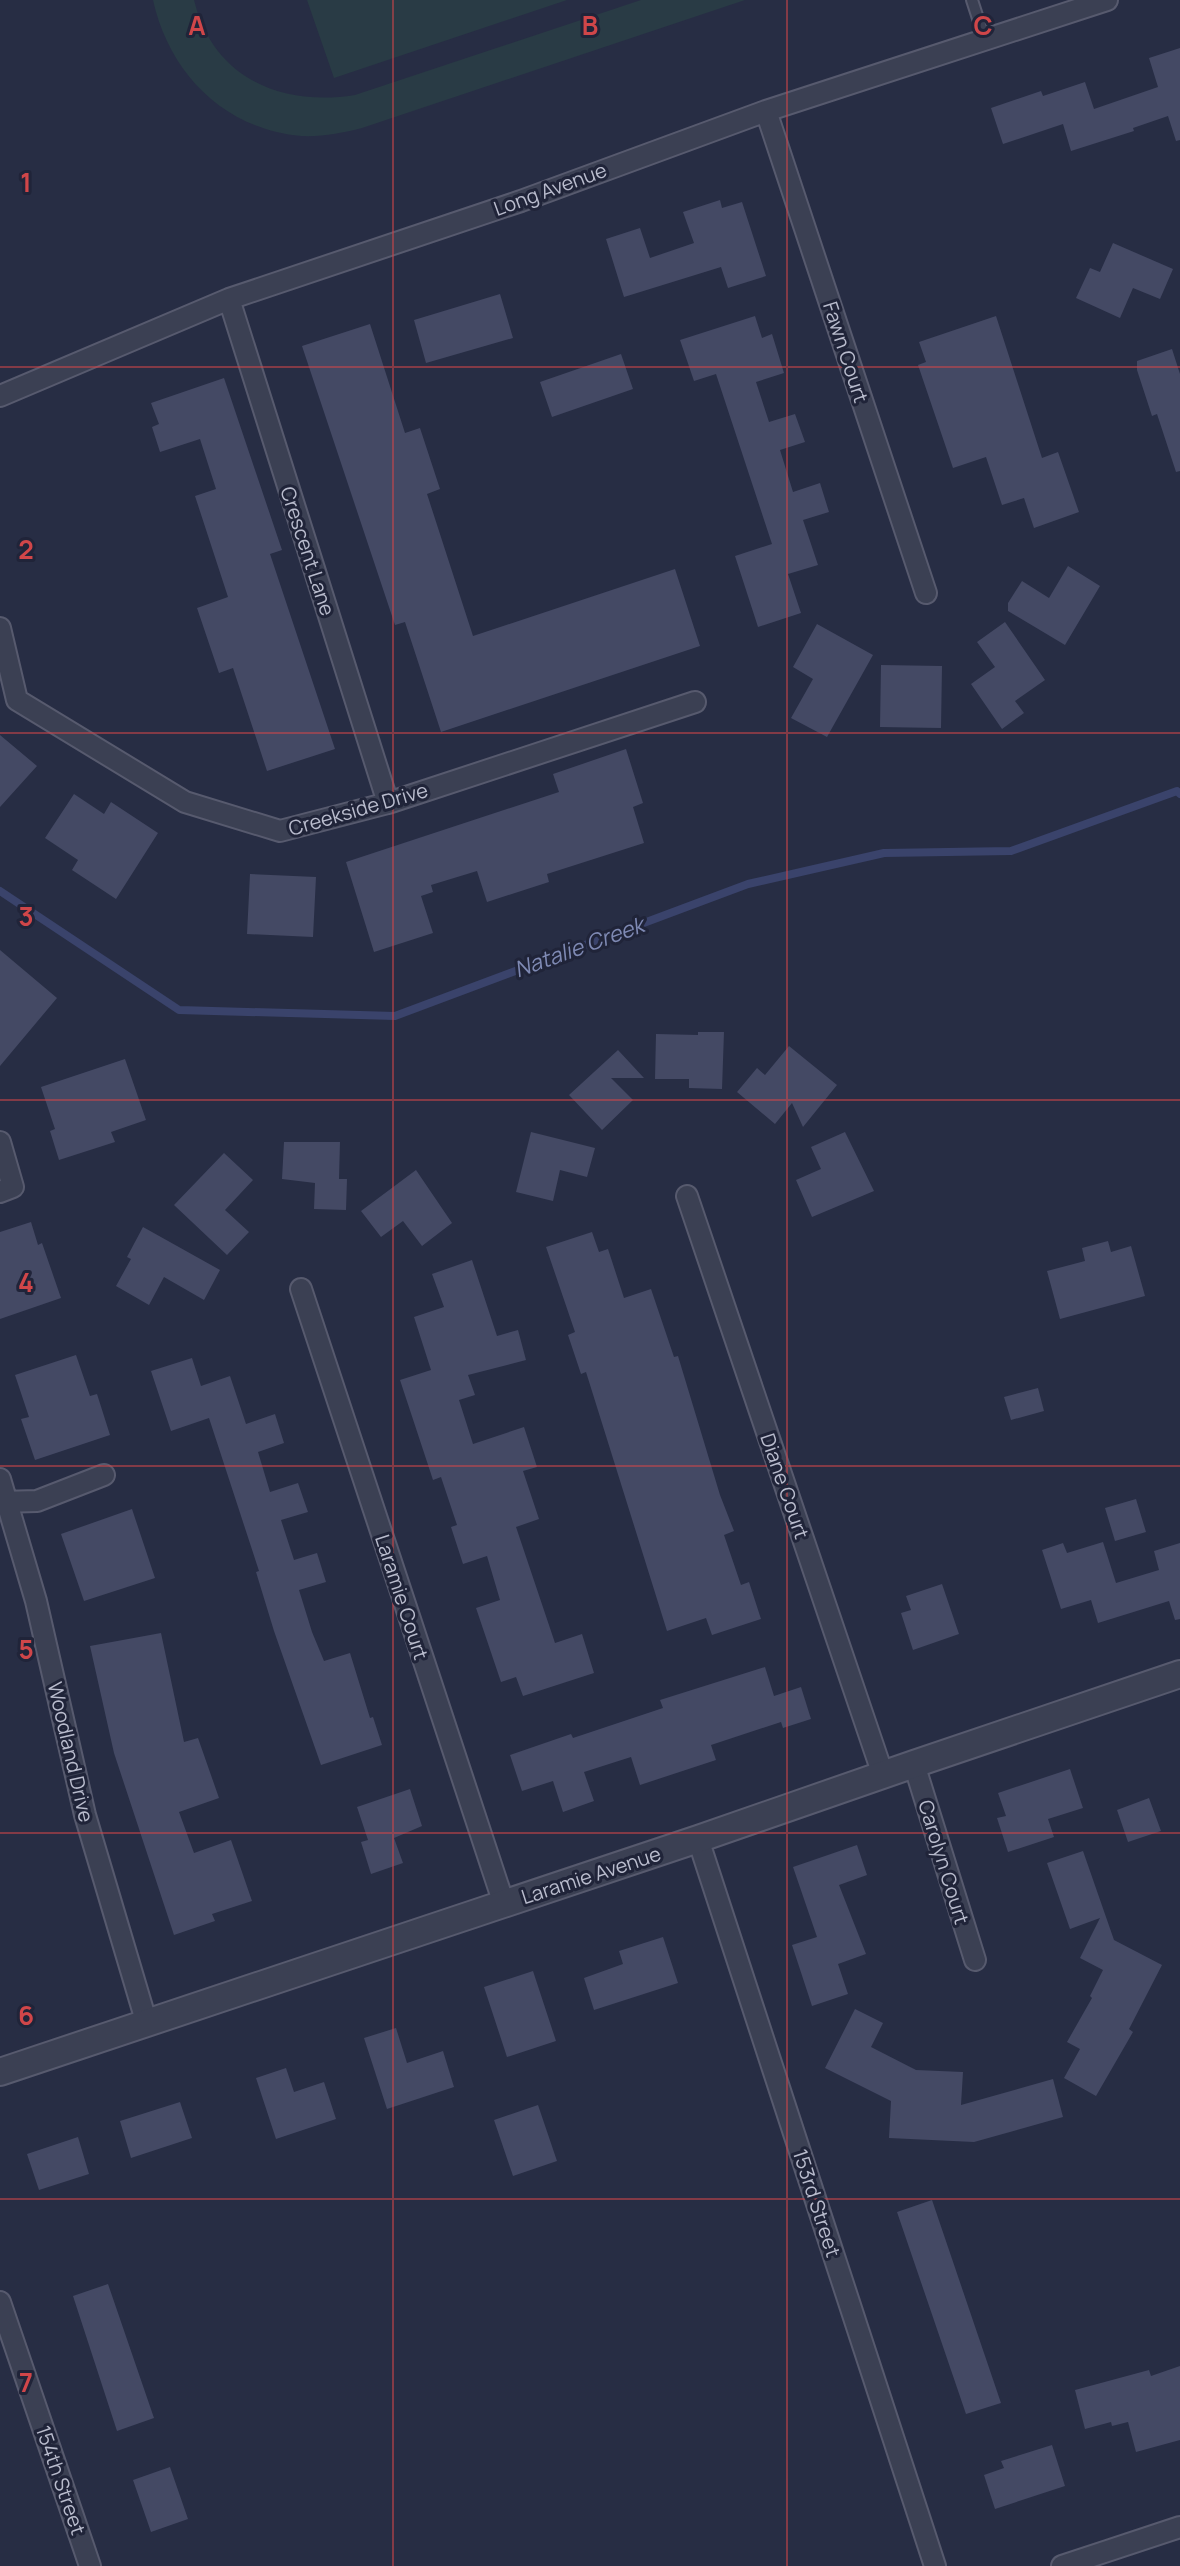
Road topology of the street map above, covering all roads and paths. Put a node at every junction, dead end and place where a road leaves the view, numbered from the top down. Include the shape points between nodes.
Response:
1 (972, 0) edge
2 (1107, 0) edge
3 (985, 40) junction
4 (766, 111) junction
5 (229, 299) junction
6 (0, 396) edge
7 (926, 593) dead end
8 (0, 628) edge
9 (695, 702) dead end
10 (388, 803) junction
11 (0, 1142) edge
12 (0, 1192) edge
13 (687, 1196) dead end
14 (301, 1289) dead end
15 (104, 1475) dead end
16 (0, 1479) edge
17 (4, 1503) edge
18 (1180, 1674) edge
19 (914, 1764) junction
20 (883, 1775) junction
21 (698, 1839) junction
22 (504, 1904) junction
23 (975, 1960) dead end
24 (147, 2024) junction
25 (0, 2072) edge
26 (0, 2302) edge
27 (1180, 2527) edge
28 (90, 2566) edge
29 (935, 2566) edge
30 (1062, 2566) edge

1 - 3 lane
2 - 3 street, Long Avenue
3 - 4 street, Long Avenue
4 - 5 street, Long Avenue
4 - 7 street, Fawn Court
5 - 6 street, Long Avenue
5 - 10 street, Crescent Lane
8 - 10 street, Creekside Drive via 17,700 185,802 280,831
9 - 10 street, Creekside Drive
11 - 12 street via 13,1187
13 - 20 street, Diane Court
14 - 22 street, Laramie Court
15 - 17 street via 37,1501
16 - 17 street, Woodland Drive
17 - 24 street, Woodland Drive via 36,1601 85,1815
18 - 19 street, Laramie Avenue
19 - 20 street, Laramie Avenue
19 - 23 street, Carolyn Court
20 - 21 street, Laramie Avenue
21 - 22 street, Laramie Avenue
21 - 29 street, 153rd Street
22 - 24 street, Laramie Avenue
24 - 25 street, Laramie Avenue
26 - 28 street, 154th Street
27 - 30 street

